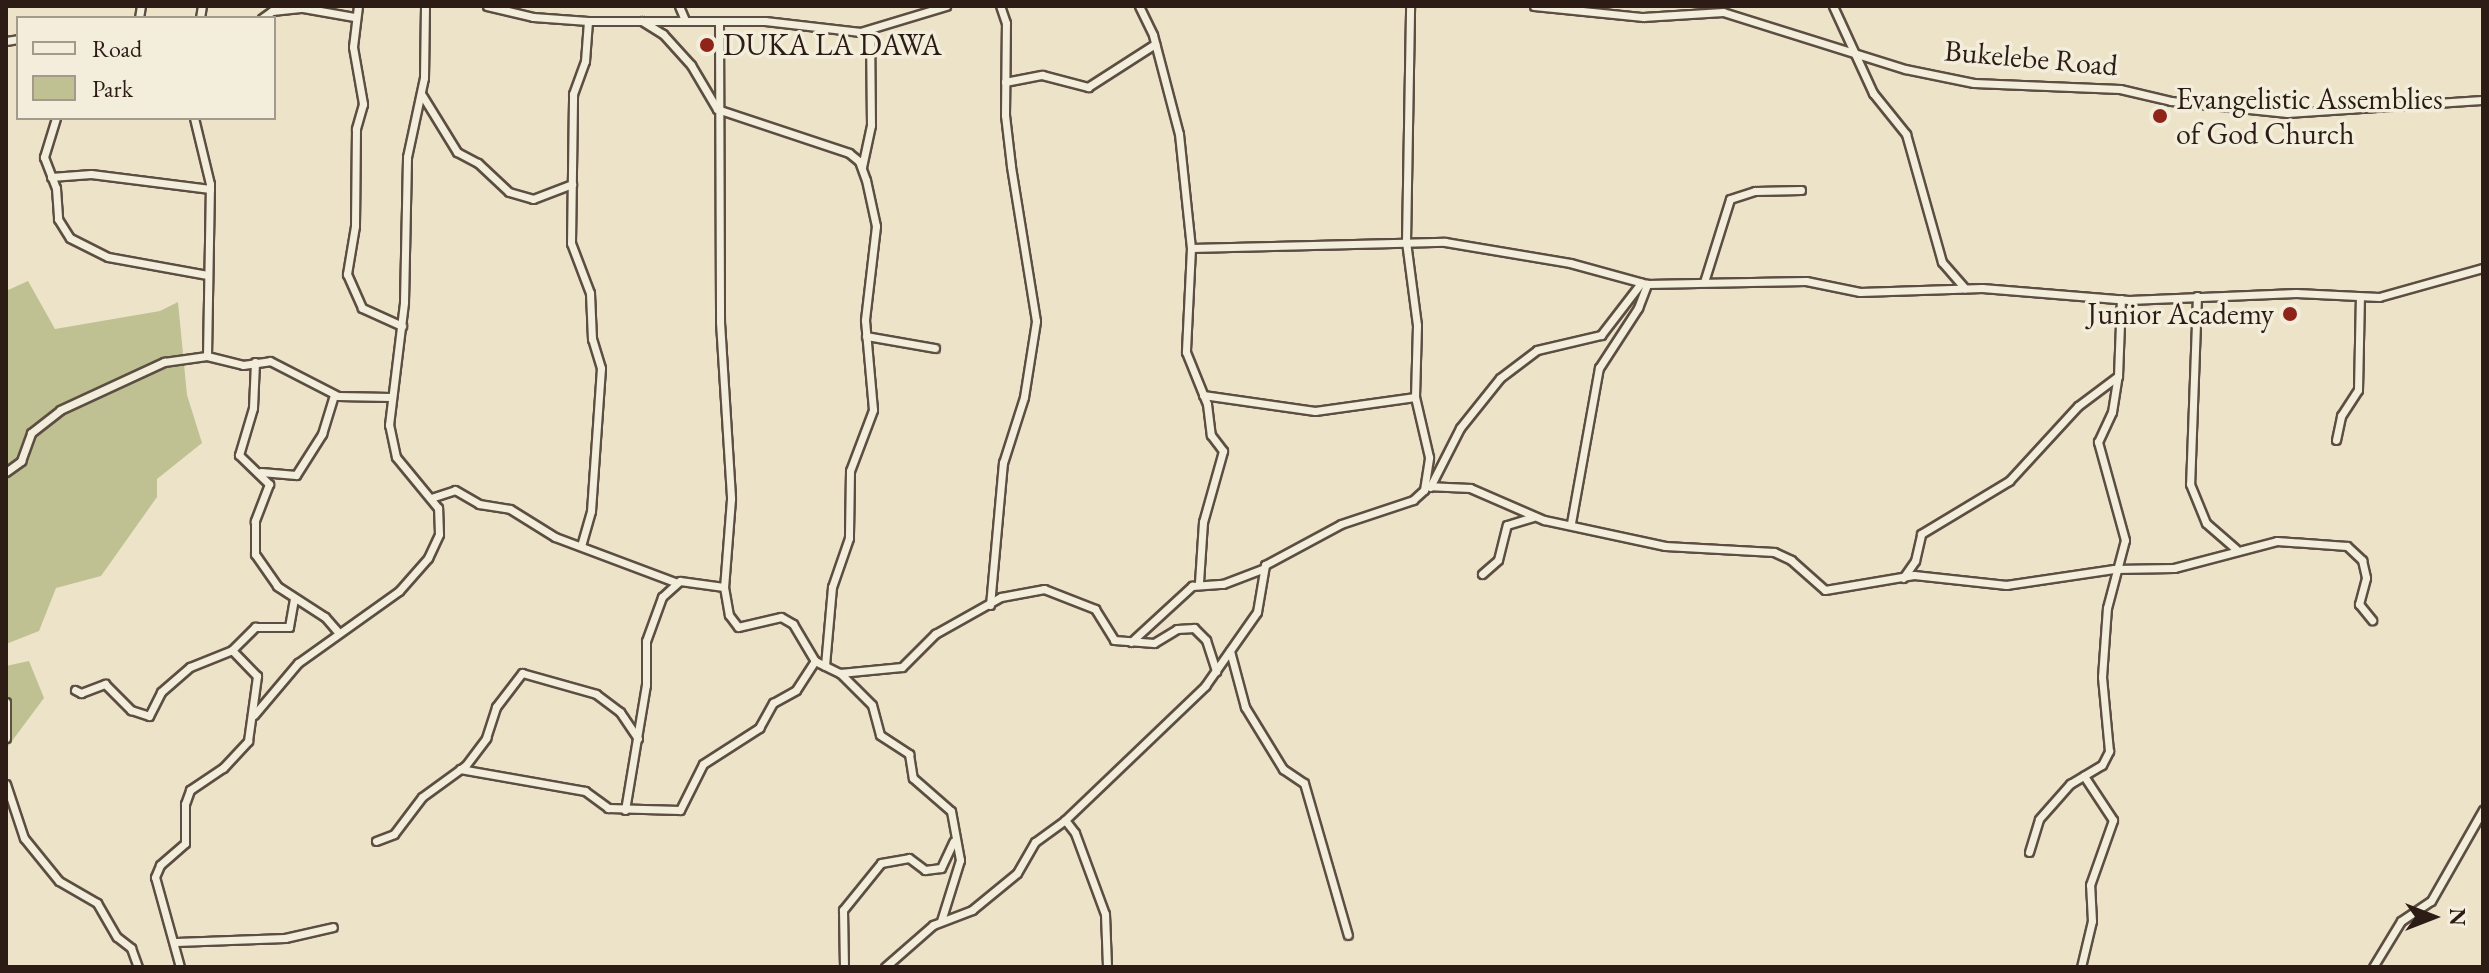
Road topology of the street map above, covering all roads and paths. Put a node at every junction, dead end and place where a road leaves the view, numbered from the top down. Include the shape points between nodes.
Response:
1 (358, 6) edge
2 (425, 6) edge
3 (487, 6) edge
4 (679, 6) edge
5 (946, 6) edge
6 (1000, 6) edge
7 (1139, 6) edge
8 (1410, 6) edge
9 (1534, 6) edge
10 (1833, 6) edge
11 (265, 16) edge
12 (354, 17) junction
13 (685, 20) junction
14 (588, 21) junction
15 (642, 21) junction
16 (719, 21) junction
17 (870, 30) junction
18 (1155, 44) junction
19 (1853, 52) junction
20 (1005, 82) junction
21 (422, 95) junction
22 (2483, 100) edge
23 (717, 109) junction
24 (55, 120) edge
25 (194, 120) edge
26 (862, 167) junction
27 (51, 177) junction
28 (572, 184) junction
29 (210, 189) junction
30 (1801, 190) dead end
31 (1406, 242) junction
32 (1191, 248) junction
33 (2483, 268) edge
34 (207, 275) junction
35 (1704, 282) junction
36 (1644, 284) junction
37 (1965, 288) junction
38 (2197, 296) junction
39 (2360, 297) junction
40 (2121, 299) junction
41 (402, 326) junction
42 (866, 336) junction
43 (935, 348) dead end
44 (207, 356) junction
45 (255, 362) junction
46 (2118, 376) junction
47 (334, 395) junction
48 (1203, 395) junction
49 (390, 397) junction
50 (1415, 397) junction
51 (2336, 440) dead end
52 (6, 472) edge
53 (259, 472) junction
54 (1428, 486) junction
55 (431, 498) junction
56 (1535, 517) junction
57 (1571, 523) junction
58 (581, 546) junction
59 (2236, 549) junction
60 (1262, 569) junction
61 (2114, 569) junction
62 (1482, 574) dead end
63 (1903, 578) junction
64 (675, 582) junction
65 (1199, 583) junction
66 (724, 587) junction
67 (294, 599) junction
68 (990, 605) junction
69 (2372, 620) dead end
70 (338, 632) junction
71 (1131, 642) junction
72 (232, 650) junction
73 (1230, 651) junction
74 (815, 661) junction
75 (825, 666) junction
76 (1216, 671) junction
77 (840, 673) junction
78 (75, 690) dead end
79 (6, 702) edge
80 (254, 715) junction
81 (6, 738) edge
82 (638, 739) junction
83 (460, 769) junction
84 (2084, 776) junction
85 (6, 784) edge
86 (625, 810) junction
87 (2483, 810) edge
88 (1065, 820) junction
89 (376, 841) dead end
90 (953, 842) junction
91 (2029, 852) dead end
92 (941, 921) junction
93 (333, 927) dead end
94 (1348, 935) dead end
95 (176, 942) junction
96 (138, 967) edge
97 (180, 967) edge
98 (844, 967) edge
99 (885, 967) edge
100 (1107, 967) edge
101 (2081, 967) edge
102 (2373, 967) edge

1 - 12 street
2 - 21 street
3 - 14 street via 533,17
4 - 13 street
5 - 17 street
6 - 20 street via 1006,23
7 - 18 street
8 - 31 street
9 - 19 street, Bukelebe Road via 1643,17 1723,12
10 - 19 street
11 - 12 street via 303,8
12 - 41 street via 363,104 356,129 355,231 347,274 362,308
13 - 15 street
13 - 16 street
14 - 15 street
14 - 28 street via 585,61 573,94
15 - 23 street via 663,34 695,69
16 - 17 street
16 - 23 street
17 - 26 street via 871,125
18 - 20 street via 1088,87 1042,75
18 - 32 street via 1179,134
19 - 22 street, Bukelebe Road via 1974,83 2120,89 2171,101 2287,113
19 - 37 street via 1873,93 1906,134 1942,262
20 - 68 street via 1013,189 1036,324 1024,397 1003,463
21 - 28 street via 457,152 478,163 509,192 533,199
21 - 41 street via 407,157
23 - 26 street via 840,150
23 - 66 street via 720,322 731,499
24 - 27 street via 44,154
25 - 29 street
26 - 42 street via 876,226
27 - 29 street via 91,174
27 - 34 street via 58,219 79,245 108,257
28 - 58 street via 571,245 590,293 592,339 601,368 591,511
29 - 34 street
30 - 35 street via 1755,191 1730,199
31 - 32 street
31 - 36 street via 1510,252
31 - 50 street via 1417,325
32 - 48 street via 1186,352
33 - 39 street via 2400,294
34 - 44 street
35 - 36 street
35 - 37 street via 1806,281 1875,293
36 - 54 street via 1601,335 1537,350 1500,378 1460,428
36 - 57 street via 1638,308 1599,368
37 - 40 street
38 - 39 street
38 - 40 street
38 - 59 street via 2190,484 2206,523
39 - 51 street via 2358,390 2341,416
40 - 46 street
41 - 49 street
42 - 43 street
42 - 75 street via 873,410 850,471 849,538 832,587
44 - 45 street via 243,365
44 - 52 street via 164,362 60,410 31,433 23,458
45 - 47 street via 270,361
45 - 53 street via 253,408 239,455
46 - 61 street via 2112,412 2098,442 2124,535 2123,553
46 - 63 street via 2078,406 2009,481 1921,534 1915,561
47 - 49 street
47 - 53 street via 322,434 296,475
48 - 50 street via 1315,411
48 - 65 street via 1211,435 1223,453 1203,522
49 - 55 street via 395,454
50 - 54 street via 1428,448
53 - 67 street via 269,490 256,515 255,554 277,586
54 - 56 street via 1484,492
54 - 60 street via 1413,500 1359,516
55 - 58 street via 460,491 479,504 510,509 548,534
55 - 70 street via 440,521 428,558 389,600
56 - 57 street
56 - 62 street via 1507,525 1500,555
57 - 63 street via 1665,546 1774,552 1825,590
58 - 64 street
59 - 61 street via 2174,568
59 - 69 street via 2282,541 2350,547 2365,570 2359,606
60 - 65 street via 1223,584
60 - 73 street via 1257,612
61 - 63 street via 2006,585 1945,576
61 - 84 street via 2102,677 2109,751 2102,765
64 - 66 street
64 - 82 street via 662,597 646,641
65 - 71 street via 1175,598
66 - 74 street via 734,626 785,618 800,631
67 - 70 street via 325,617
67 - 72 street via 289,627 255,627
68 - 71 street via 1032,589 1061,592 1100,613 1111,638
68 - 77 street via 935,634 902,667
70 - 80 street via 298,663
71 - 76 street via 1154,643 1177,629 1194,628 1206,640
72 - 78 street via 190,667 161,692 146,718 117,700 105,684 81,693
72 - 80 street via 255,671
73 - 76 street
73 - 94 street via 1245,707 1283,769 1304,783
74 - 75 street
74 - 86 street via 796,690 773,703 759,728 703,764 683,808
75 - 77 street
76 - 88 street
77 - 90 street via 874,709 880,735 909,754 913,778 951,811 956,820
79 - 81 street
80 - 95 street via 245,747 190,790 185,843 156,872
82 - 83 street via 620,712 596,694 526,672 513,681 496,707 486,738
82 - 86 street
83 - 86 street via 585,791 603,806
83 - 89 street via 422,797 394,834
84 - 91 street via 2039,819
84 - 101 street via 2113,820 2090,885 2092,921
85 - 96 street via 24,838 59,881 95,901 117,937 131,948
87 - 102 street via 2431,901 2401,921
88 - 92 street via 1035,842 1017,873 981,903
88 - 100 street via 1075,833 1105,914
90 - 92 street via 960,864
90 - 98 street via 941,868 925,870 909,858 881,863 843,910
92 - 99 street
93 - 95 street via 285,938
95 - 97 street

